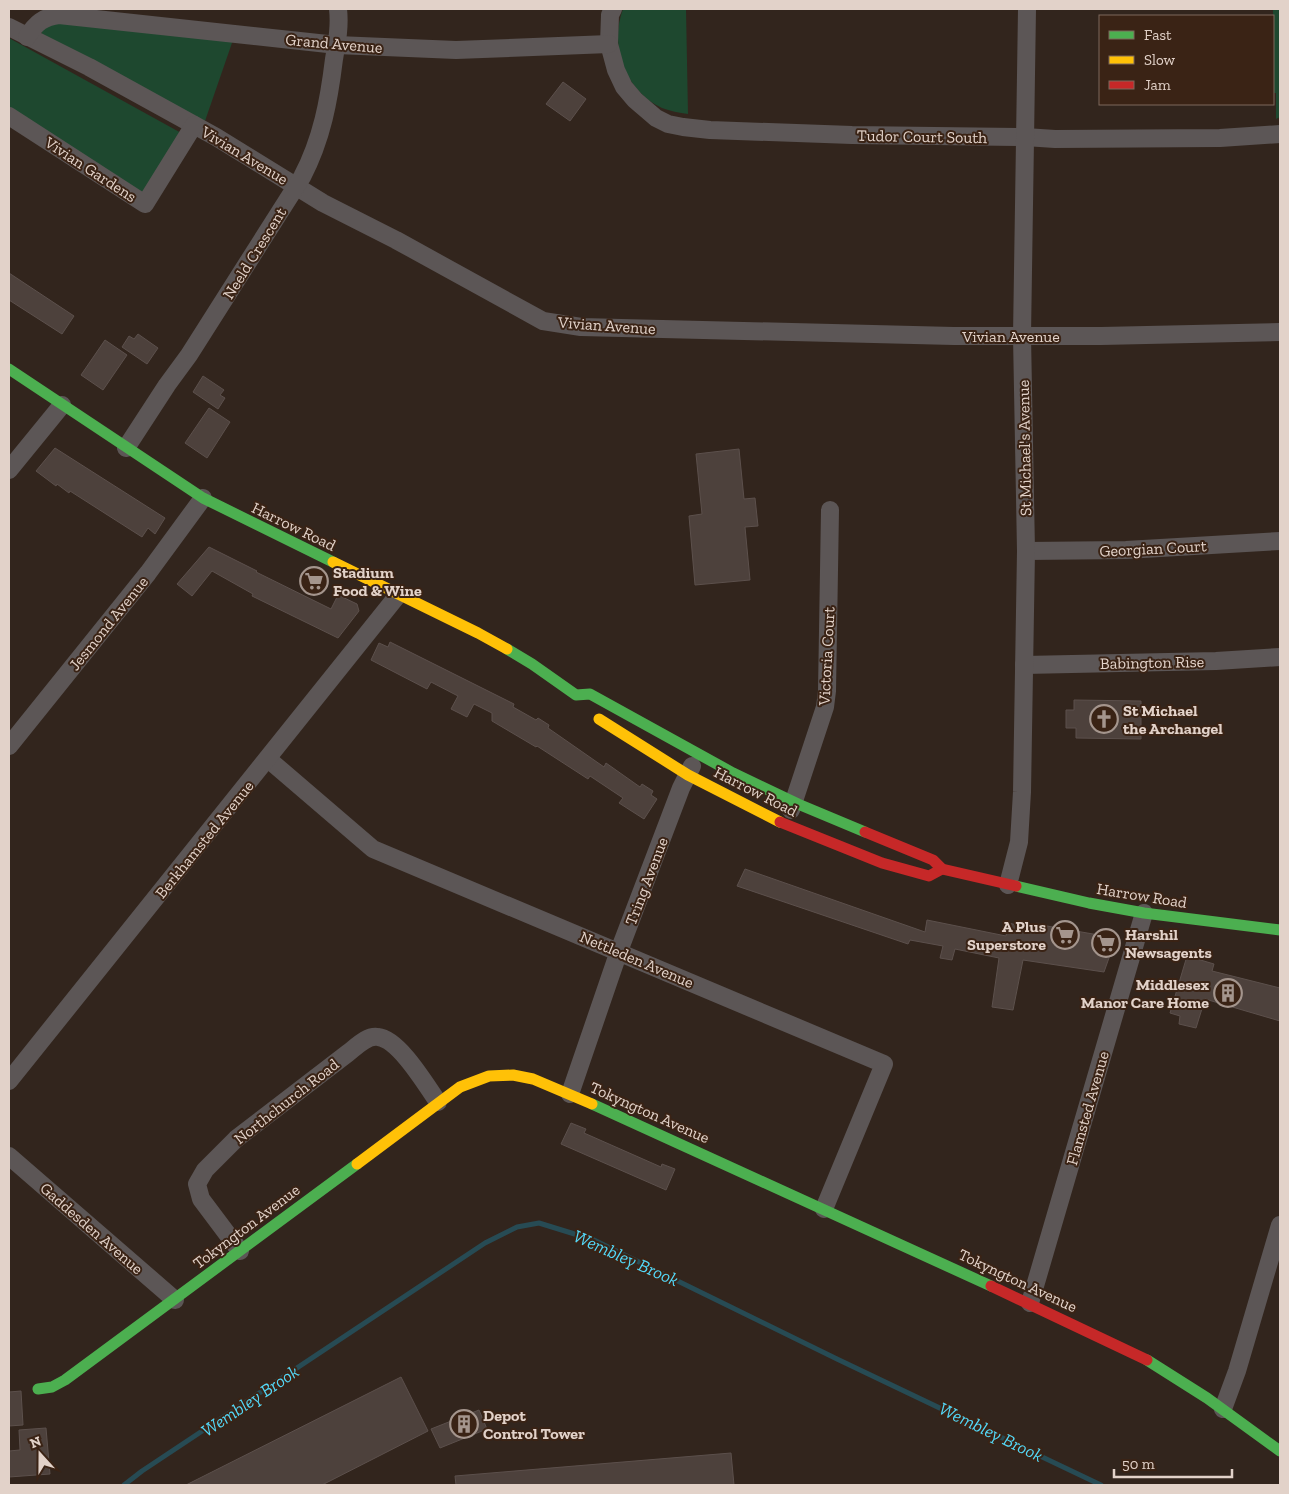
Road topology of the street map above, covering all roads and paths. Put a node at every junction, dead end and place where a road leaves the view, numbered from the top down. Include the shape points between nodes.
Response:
1 (42, 9) edge
2 (338, 9) edge
3 (613, 9) edge
4 (1027, 9) edge
5 (59, 15) junction
6 (9, 27) edge
7 (27, 36) junction
8 (609, 44) junction
9 (337, 45) junction
10 (9, 116) edge
11 (194, 124) junction
12 (1280, 134) edge
13 (1025, 137) junction
14 (296, 186) junction
15 (1280, 332) edge
16 (1022, 336) junction
17 (9, 369) edge
18 (62, 405) junction
19 (126, 448) junction
20 (9, 470) edge
21 (203, 498) junction
22 (830, 510) dead end
23 (1280, 541) edge
24 (1026, 551) junction
25 (398, 595) junction
26 (1280, 657) edge
27 (1024, 665) junction
28 (593, 715) dead end
29 (9, 746) edge
30 (697, 754) junction
31 (268, 759) junction
32 (688, 774) junction
33 (794, 802) junction
34 (786, 825) junction
35 (942, 869) junction
36 (1008, 885) junction
37 (1144, 913) junction
38 (1280, 930) edge
39 (619, 951) junction
40 (9, 1081) edge
41 (570, 1094) junction
42 (438, 1102) junction
43 (9, 1156) edge
44 (824, 1209) junction
45 (1280, 1226) edge
46 (240, 1251) junction
47 (175, 1300) junction
48 (1030, 1303) junction
49 (38, 1389) dead end
50 (1223, 1409) junction
51 (1280, 1451) edge

1 - 5 street, Grand Avenue
2 - 9 street, Neeld Crescent
3 - 8 street, Tudor Court South
4 - 13 street, St Michael's Avenue
5 - 7 street, Grand Avenue via 39,21
5 - 9 street, Grand Avenue
6 - 7 street, Vivian Avenue
7 - 11 street, Vivian Avenue
8 - 9 street, Grand Avenue via 456,50
8 - 13 street, Tudor Court South via 624,87 656,118 668,124 710,130
9 - 14 street, Neeld Crescent via 326,114 310,161
10 - 11 street, Vivian Gardens via 145,204
11 - 14 street, Vivian Avenue
12 - 13 street, Tudor Court South via 1055,140
13 - 16 street, St Michael's Avenue
14 - 16 street, Vivian Avenue via 543,321 581,327
14 - 19 street, Neeld Crescent
15 - 16 street, Vivian Avenue
16 - 24 street, St Michael's Avenue
17 - 18 main road, Harrow Road
18 - 19 main road, Harrow Road
18 - 20 street
19 - 21 main road, Harrow Road
21 - 25 main road, Harrow Road
21 - 29 street, Jesmond Avenue via 148,573
22 - 33 street, Victoria Court via 827,691 825,707
23 - 24 street, Georgian Court via 1126,550
24 - 27 street, St Michael's Avenue
25 - 30 main road, Harrow Road via 478,633 532,664 577,700 590,694
25 - 31 street, Berkhamsted Avenue
26 - 27 street, Babington Rise
27 - 36 street, St Michael's Avenue via 1019,842
28 - 32 main road, Harrow Road
30 - 32 street, Tring Avenue
30 - 33 main road, Harrow Road
31 - 39 street, Nettleden Avenue via 373,849
31 - 40 street, Berkhamsted Avenue
32 - 34 main road, Harrow Road
32 - 39 street, Tring Avenue
33 - 34 street, Victoria Court
33 - 35 main road, Harrow Road via 933,860
34 - 35 main road, Harrow Road via 882,863 930,876
35 - 36 main road, Harrow Road
36 - 37 main road, Harrow Road
37 - 38 main road, Harrow Road
37 - 48 street, Flamsted Avenue
39 - 41 street, Tring Avenue
39 - 44 street, Nettleden Avenue via 884,1064
41 - 42 main road, Tokyngton Avenue via 510,1074 494,1075 460,1087
41 - 44 main road, Tokyngton Avenue
42 - 46 main road, Tokyngton Avenue
42 - 46 street, Northchurch Road via 390,1041 377,1036 366,1039 236,1139 205,1170 197,1184 201,1199
43 - 47 street, Gaddesden Avenue
44 - 48 main road, Tokyngton Avenue
45 - 50 street
46 - 47 main road, Tokyngton Avenue
47 - 49 main road, Tokyngton Avenue via 65,1380 52,1387
48 - 50 main road, Tokyngton Avenue via 1146,1358
50 - 51 main road, Tokyngton Avenue

